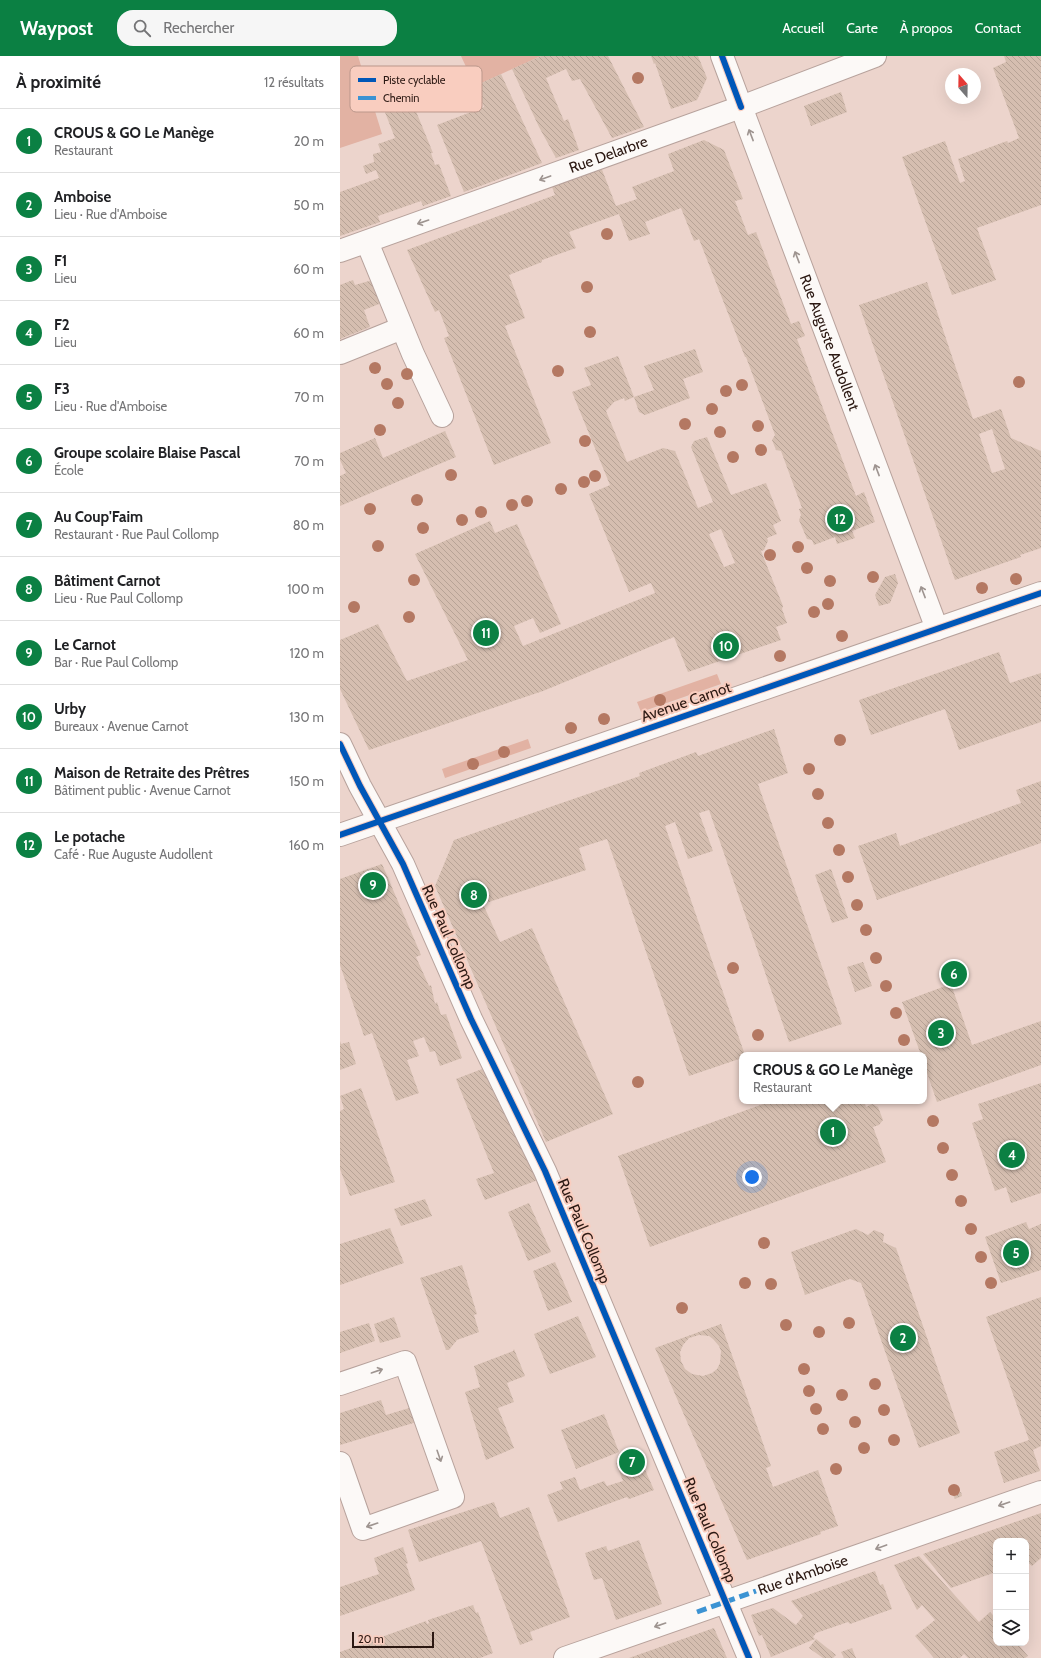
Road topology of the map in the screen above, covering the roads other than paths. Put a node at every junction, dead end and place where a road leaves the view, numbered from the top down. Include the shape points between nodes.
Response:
1 (722, 56) edge
2 (874, 56) edge
3 (741, 108) junction
4 (368, 242) junction
5 (340, 251) edge
6 (402, 328) junction
7 (340, 353) edge
8 (442, 416) dead end
9 (1041, 593) edge
10 (937, 629) junction
11 (340, 744) edge
12 (380, 821) junction
13 (340, 835) edge
14 (340, 1384) edge
15 (340, 1463) edge
16 (1041, 1492) edge
17 (726, 1602) junction
18 (565, 1658) edge
19 (749, 1658) edge

1 - 3 street, Rue Auguste Audollent
2 - 3 street, Rue Delarbre
3 -> 4 street, Rue Delarbre
10 -> 3 street, Rue Auguste Audollent
4 - 5 street, Rue Delarbre
4 - 6 street
6 - 7 street
6 - 8 street
9 - 10 street, Avenue Carnot
10 - 12 street, Avenue Carnot
11 - 12 street, Rue Paul Collomp
12 - 13 street, Avenue Carnot
12 - 17 street, Rue Paul Collomp via 416,893 471,1019 545,1171
14 -> 15 street via 405,1362 453,1497 362,1529
16 -> 17 street, Rue d'Amboise
17 -> 18 street, Rue d'Amboise
17 - 19 street, Rue Paul Collomp

